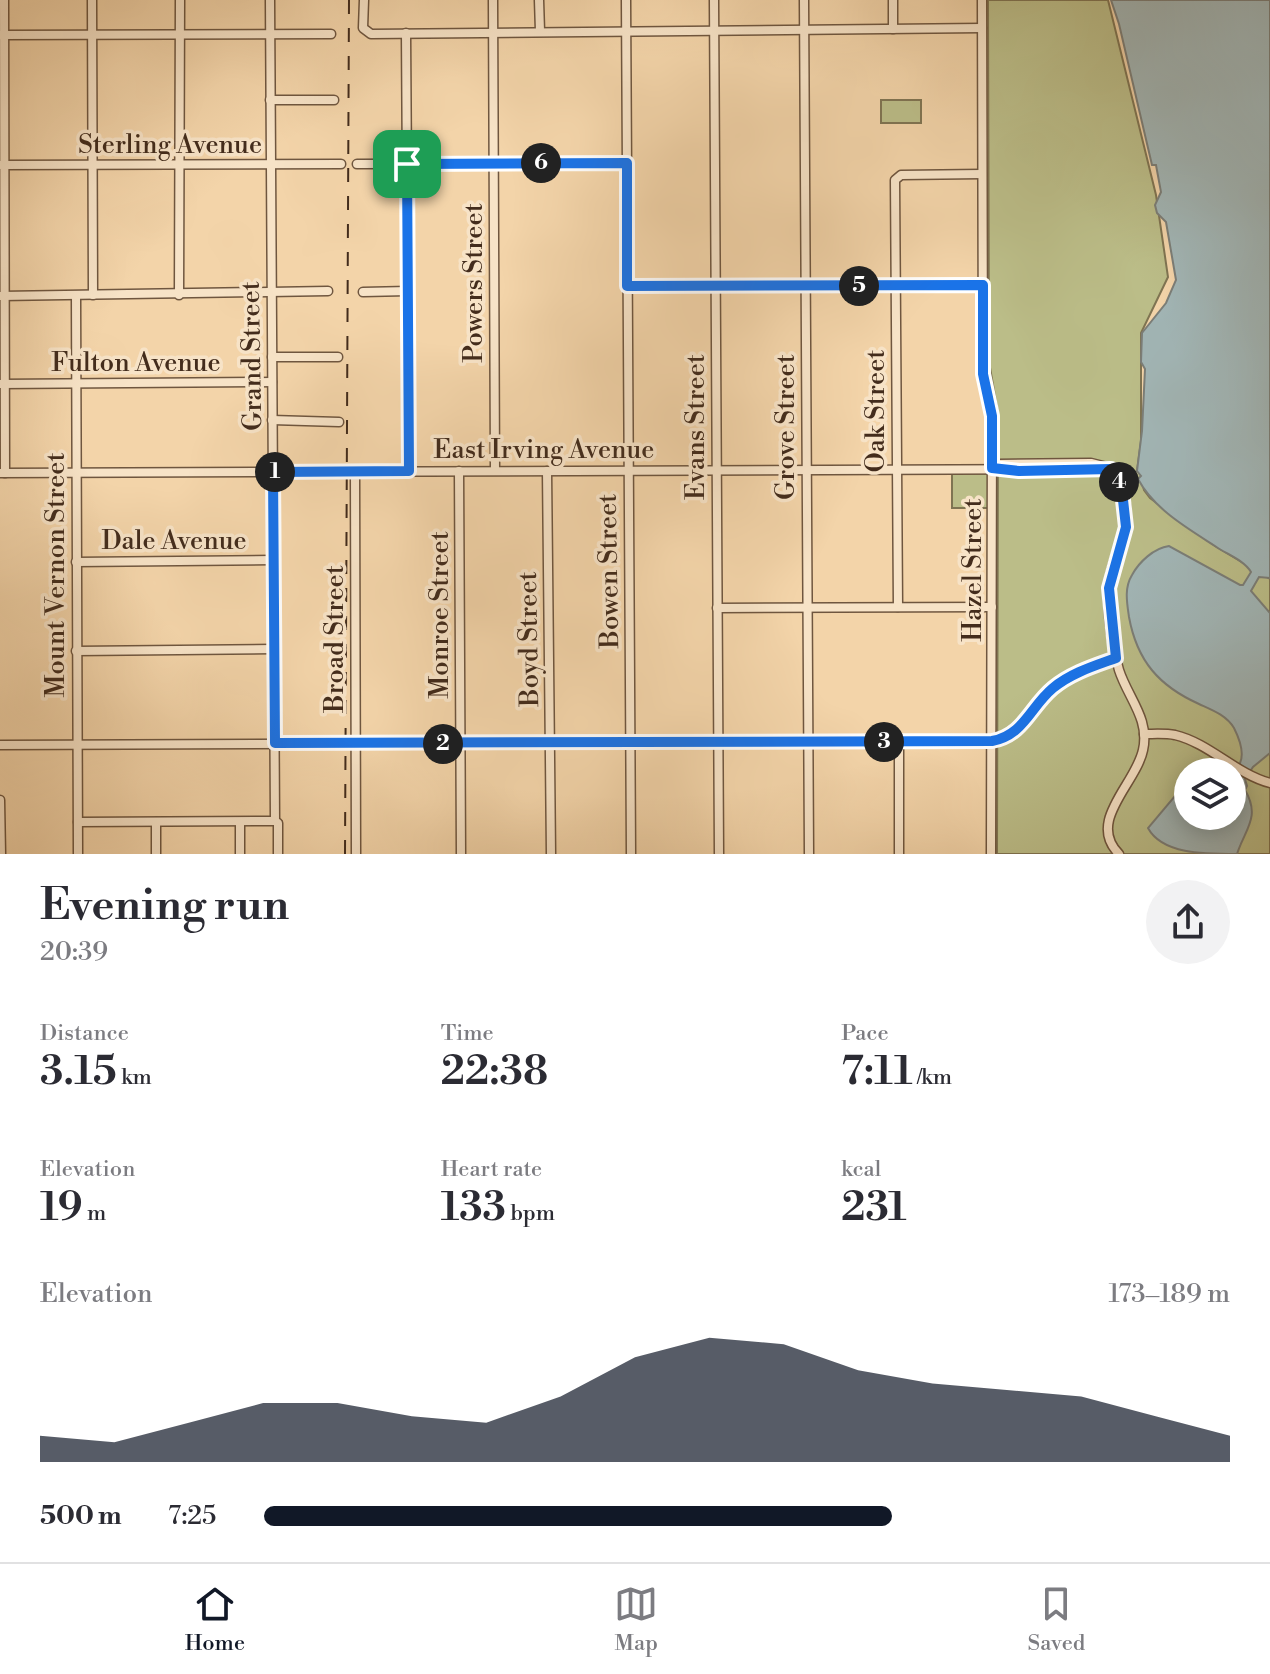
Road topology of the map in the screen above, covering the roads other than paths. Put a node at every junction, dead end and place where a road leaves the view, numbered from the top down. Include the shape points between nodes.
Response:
1 (4, 0) edge
2 (92, 0) edge
3 (180, 0) edge
4 (270, 0) edge
5 (364, 0) edge
6 (493, 0) edge
7 (539, 0) edge
8 (626, 0) edge
9 (714, 0) edge
10 (804, 0) edge
11 (893, 0) edge
12 (982, 0) edge
13 (982, 28) junction
14 (893, 29) junction
15 (626, 30) junction
16 (714, 30) junction
17 (804, 30) junction
18 (493, 31) junction
19 (540, 31) junction
20 (406, 33) junction
21 (331, 34) dead end
22 (2, 35) edge
23 (92, 35) junction
24 (180, 35) junction
25 (270, 35) junction
26 (270, 100) junction
27 (334, 100) dead end
28 (493, 163) junction
29 (627, 163) junction
30 (270, 164) junction
31 (341, 164) dead end
32 (357, 164) dead end
33 (407, 164) junction
34 (2, 165) edge
35 (92, 165) junction
36 (180, 165) junction
37 (982, 174) junction
38 (983, 285) junction
39 (627, 286) junction
40 (715, 286) junction
41 (895, 286) junction
42 (805, 287) junction
43 (328, 291) dead end
44 (408, 291) junction
45 (363, 292) dead end
46 (271, 293) junction
47 (93, 295) junction
48 (179, 295) junction
49 (2, 296) edge
50 (76, 296) junction
51 (272, 357) junction
52 (338, 357) dead end
53 (272, 382) junction
54 (2, 384) edge
55 (76, 384) junction
56 (272, 420) junction
57 (339, 422) dead end
58 (992, 468) junction
59 (716, 469) junction
60 (806, 469) junction
61 (896, 469) junction
62 (495, 470) junction
63 (628, 470) junction
64 (355, 471) junction
65 (409, 471) junction
66 (459, 471) junction
67 (547, 471) junction
68 (273, 472) junction
69 (3, 473) edge
70 (76, 473) junction
71 (273, 560) junction
72 (76, 562) junction
73 (898, 607) junction
74 (992, 607) junction
75 (717, 608) junction
76 (807, 608) junction
77 (274, 649) junction
78 (76, 651) junction
79 (1116, 658) junction
80 (1144, 734) junction
81 (718, 741) junction
82 (992, 741) junction
83 (630, 742) junction
84 (808, 742) junction
85 (899, 742) junction
86 (275, 743) junction
87 (550, 743) junction
88 (355, 744) junction
89 (461, 744) junction
90 (0, 745) edge
91 (78, 745) junction
92 (1270, 783) edge
93 (0, 800) edge
94 (275, 821) junction
95 (78, 822) junction
96 (156, 822) junction
97 (240, 822) junction
98 (1, 854) edge
99 (78, 854) edge
100 (156, 854) edge
101 (240, 854) edge
102 (278, 854) edge
103 (356, 854) edge
104 (461, 854) edge
105 (551, 854) edge
106 (631, 854) edge
107 (719, 854) edge
108 (809, 854) edge
109 (899, 854) edge
110 (991, 854) edge
111 (1119, 854) edge

1 - 22 street
2 - 23 street
3 - 24 street
4 - 25 street, Grand Street
5 - 20 street via 365,31
6 - 18 street, Powers Street
7 - 19 street
8 - 15 street, Bowen Street
9 - 16 street, Evans Street
10 - 17 street, Grove Street
11 - 14 street
12 - 13 street, Hazel Street
13 - 14 street
13 - 37 street, Hazel Street
14 - 17 street
15 - 16 street
15 - 19 street
15 - 29 street, Bowen Street
16 - 17 street
16 - 40 street, Evans Street
17 - 42 street, Grove Street
18 - 19 street
18 - 20 street
18 - 28 street, Powers Street
20 - 33 street
21 - 25 street
22 - 23 street
22 - 34 street
23 - 24 street
23 - 35 street
24 - 25 street
24 - 36 street
25 - 26 street, Grand Street
26 - 27 street
26 - 30 street, Grand Street
28 - 29 street
28 - 33 street
28 - 62 street, Powers Street
29 - 39 street, Bowen Street
30 - 31 street, Sterling Avenue
30 - 36 street, Sterling Avenue
30 - 46 street, Grand Street
32 - 33 street
33 - 44 street
34 - 35 street, Sterling Avenue
34 - 49 street
35 - 36 street, Sterling Avenue
35 - 47 street
36 - 48 street
37 - 38 street, Hazel Street
37 - 41 street, Oak Street via 904,175 895,180
38 - 41 street
38 - 58 street, Hazel Street via 983,374 992,416
39 - 40 street
39 - 63 street, Bowen Street
40 - 42 street
40 - 59 street, Evans Street
41 - 42 street
41 - 61 street, Oak Street
42 - 60 street, Grove Street
43 - 46 street
44 - 45 street
44 - 65 street
46 - 48 street
46 - 51 street, Grand Street
47 - 48 street
47 - 50 street
49 - 50 street
49 - 54 street
50 - 55 street, Mount Vernon Street
51 - 52 street
51 - 53 street, Grand Street
53 - 55 street, Fulton Avenue
53 - 56 street, Grand Street
54 - 55 street, Fulton Avenue
54 - 69 street
55 - 70 street, Mount Vernon Street
56 - 57 street
56 - 68 street, Grand Street
58 - 61 street, East Irving Avenue
58 - 74 street, Hazel Street
58 - 79 street, East Irving Avenue via 1091,463 1111,469 1122,491 1126,527 1109,588
59 - 60 street, East Irving Avenue
59 - 63 street, East Irving Avenue
59 - 75 street, Evans Street
60 - 61 street, East Irving Avenue
60 - 76 street, Grove Street
61 - 73 street, Oak Street
62 - 66 street, East Irving Avenue
62 - 67 street, East Irving Avenue
63 - 67 street, East Irving Avenue
63 - 83 street, Bowen Street
64 - 65 street, East Irving Avenue
64 - 68 street, East Irving Avenue
64 - 88 street, Broad Street
65 - 66 street, East Irving Avenue
66 - 89 street, Monroe Street
67 - 87 street, Boyd Street
68 - 70 street, East Irving Avenue
68 - 71 street, Grand Street
69 - 70 street, East Irving Avenue
70 - 72 street, Mount Vernon Street
71 - 72 street, Dale Avenue
71 - 77 street, Grand Street
72 - 78 street, Mount Vernon Street
73 - 74 street
73 - 76 street
74 - 82 street, Hazel Street
75 - 76 street
75 - 81 street, Evans Street
76 - 84 street, Grove Street
77 - 78 street
77 - 86 street, Grand Street
78 - 91 street, Mount Vernon Street
79 - 80 street via 1141,714
79 - 82 street via 1063,680 1017,731
80 - 92 street via 1184,738
80 - 111 street via 1141,758 1108,823 1109,841
81 - 83 street
81 - 84 street
81 - 107 street, Evans Street
82 - 85 street
82 - 110 street, Hazel Street
83 - 87 street
83 - 106 street, Bowen Street
84 - 85 street
84 - 108 street, Grove Street
85 - 109 street
86 - 88 street
86 - 91 street
86 - 94 street, Grand Street
87 - 89 street
87 - 105 street, Boyd Street
88 - 89 street
88 - 103 street, Broad Street
89 - 104 street, Monroe Street
90 - 91 street
91 - 95 street, Mount Vernon Street
93 - 98 street
94 - 97 street
94 - 102 street, Grand Street
95 - 96 street
95 - 99 street, Mount Vernon Street
96 - 97 street
96 - 100 street
97 - 101 street

